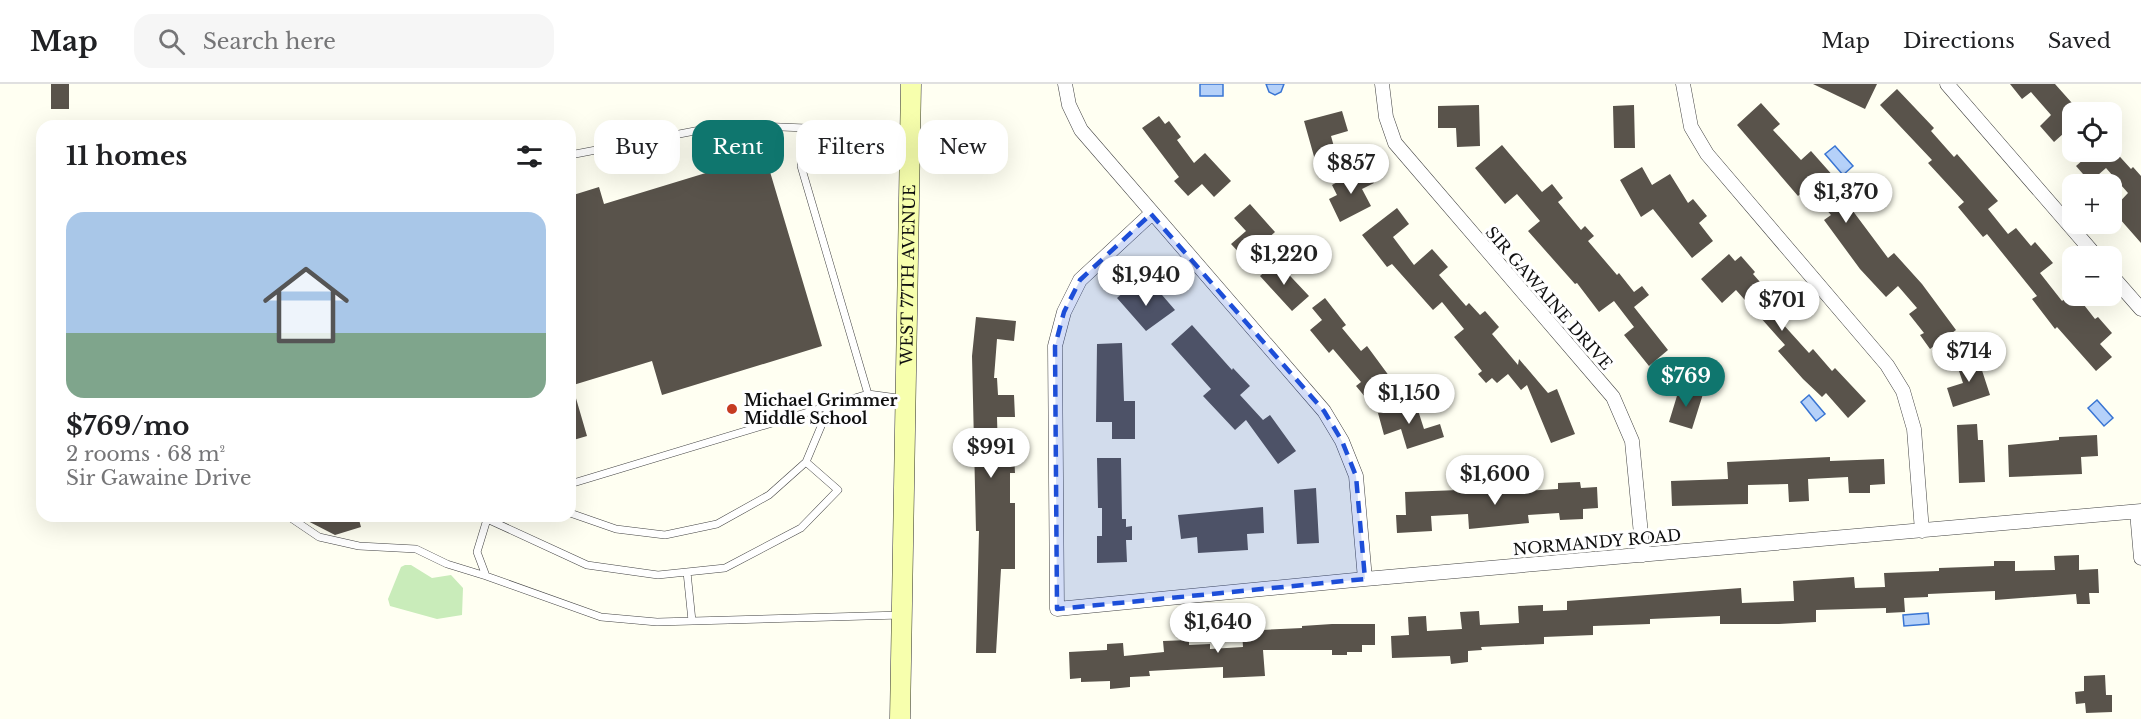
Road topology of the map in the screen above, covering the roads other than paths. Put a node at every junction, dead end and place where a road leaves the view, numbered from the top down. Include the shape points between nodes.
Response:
1 (911, 84) edge
2 (1065, 84) edge
3 (1382, 84) edge
4 (1683, 84) edge
5 (1947, 84) edge
6 (796, 128) edge
7 (906, 146) edge
8 (910, 147) junction
9 (576, 154) edge
10 (804, 174) edge
11 (1151, 214) junction
12 (2087, 246) edge
13 (2122, 287) edge
14 (2141, 309) edge
15 (868, 394) junction
16 (905, 400) junction
17 (830, 405) junction
18 (806, 462) junction
19 (576, 482) edge
20 (2139, 512) edge
21 (576, 515) edge
22 (297, 522) edge
23 (486, 522) edge
24 (498, 522) edge
25 (1922, 531) junction
26 (1643, 555) junction
27 (2141, 558) edge
28 (687, 572) junction
29 (486, 576) junction
30 (1365, 579) junction
31 (902, 615) junction
32 (692, 621) junction
33 (900, 719) edge

1 - 8 street, WEST 77TH AVENUE
2 - 11 street via 1069,105 1081,130
3 - 26 street, SIR GAWAINE DRIVE via 1386,117 1395,143 1613,397 1632,441
4 - 25 street via 1691,127 1707,154 1887,365 1903,391 1914,429
5 - 12 street
6 - 9 lane via 726,125
7 - 8 lane
8 - 16 street, WEST 77TH AVENUE
10 - 15 lane
11 - 30 street via 1324,411 1342,441 1356,476
11 - 30 street, NORMANDY ROAD via 1080,280 1064,312 1055,346 1057,609
13 - 14 street
15 - 16 lane
15 - 17 lane
16 - 31 street, WEST 77TH AVENUE
17 - 18 lane
17 - 19 lane
18 - 21 lane via 770,495 717,525 665,535 616,529
18 - 28 lane via 838,490 801,528 725,568
20 - 25 street, NORMANDY ROAD
20 - 27 street
22 - 29 lane via 319,537 359,546 416,549
23 - 29 lane via 477,552
24 - 28 lane via 588,565 658,575
25 - 26 street, NORMANDY ROAD
26 - 30 street, NORMANDY ROAD
28 - 32 lane
29 - 32 lane via 601,617
31 - 32 lane
31 - 33 street, WEST 77TH AVENUE

